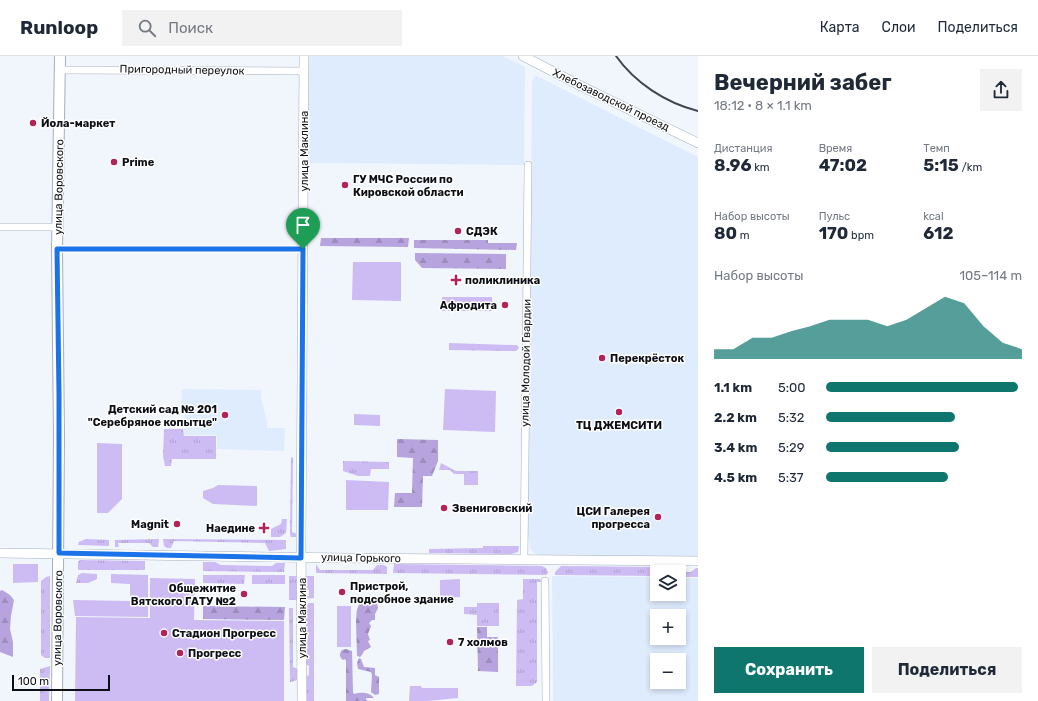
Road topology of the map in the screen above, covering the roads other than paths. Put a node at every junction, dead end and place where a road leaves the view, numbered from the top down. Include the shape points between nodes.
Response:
1 (60, 56) edge
2 (304, 56) edge
3 (523, 56) edge
4 (60, 70) junction
5 (304, 71) junction
6 (698, 143) edge
7 (528, 165) dead end
8 (0, 227) edge
9 (58, 227) junction
10 (57, 249) junction
11 (303, 249) junction
12 (0, 553) edge
13 (59, 553) junction
14 (301, 558) junction
15 (524, 560) junction
16 (698, 561) edge
17 (545, 581) dead end
18 (57, 701) edge
19 (302, 701) edge
20 (546, 701) edge

1 - 4 main road, улица Воровского
2 - 5 street, улица Маклина
3 - 6 street, Хлебозаводской проезд
4 - 5 street, Пригородный переулок
4 - 9 main road, улица Воровского
5 - 11 street, улица Маклина
7 - 15 street, улица Молодой Гвардии
8 - 9 street
9 - 10 main road, улица Воровского
10 - 11 street
10 - 13 main road, улица Воровского
11 - 14 street, улица Маклина
12 - 13 street, улица Горького
13 - 14 street, улица Горького
13 - 18 main road, улица Воровского
14 - 15 street, улица Горького
14 - 19 street, улица Маклина
15 - 16 street, улица Горького
17 - 20 street

